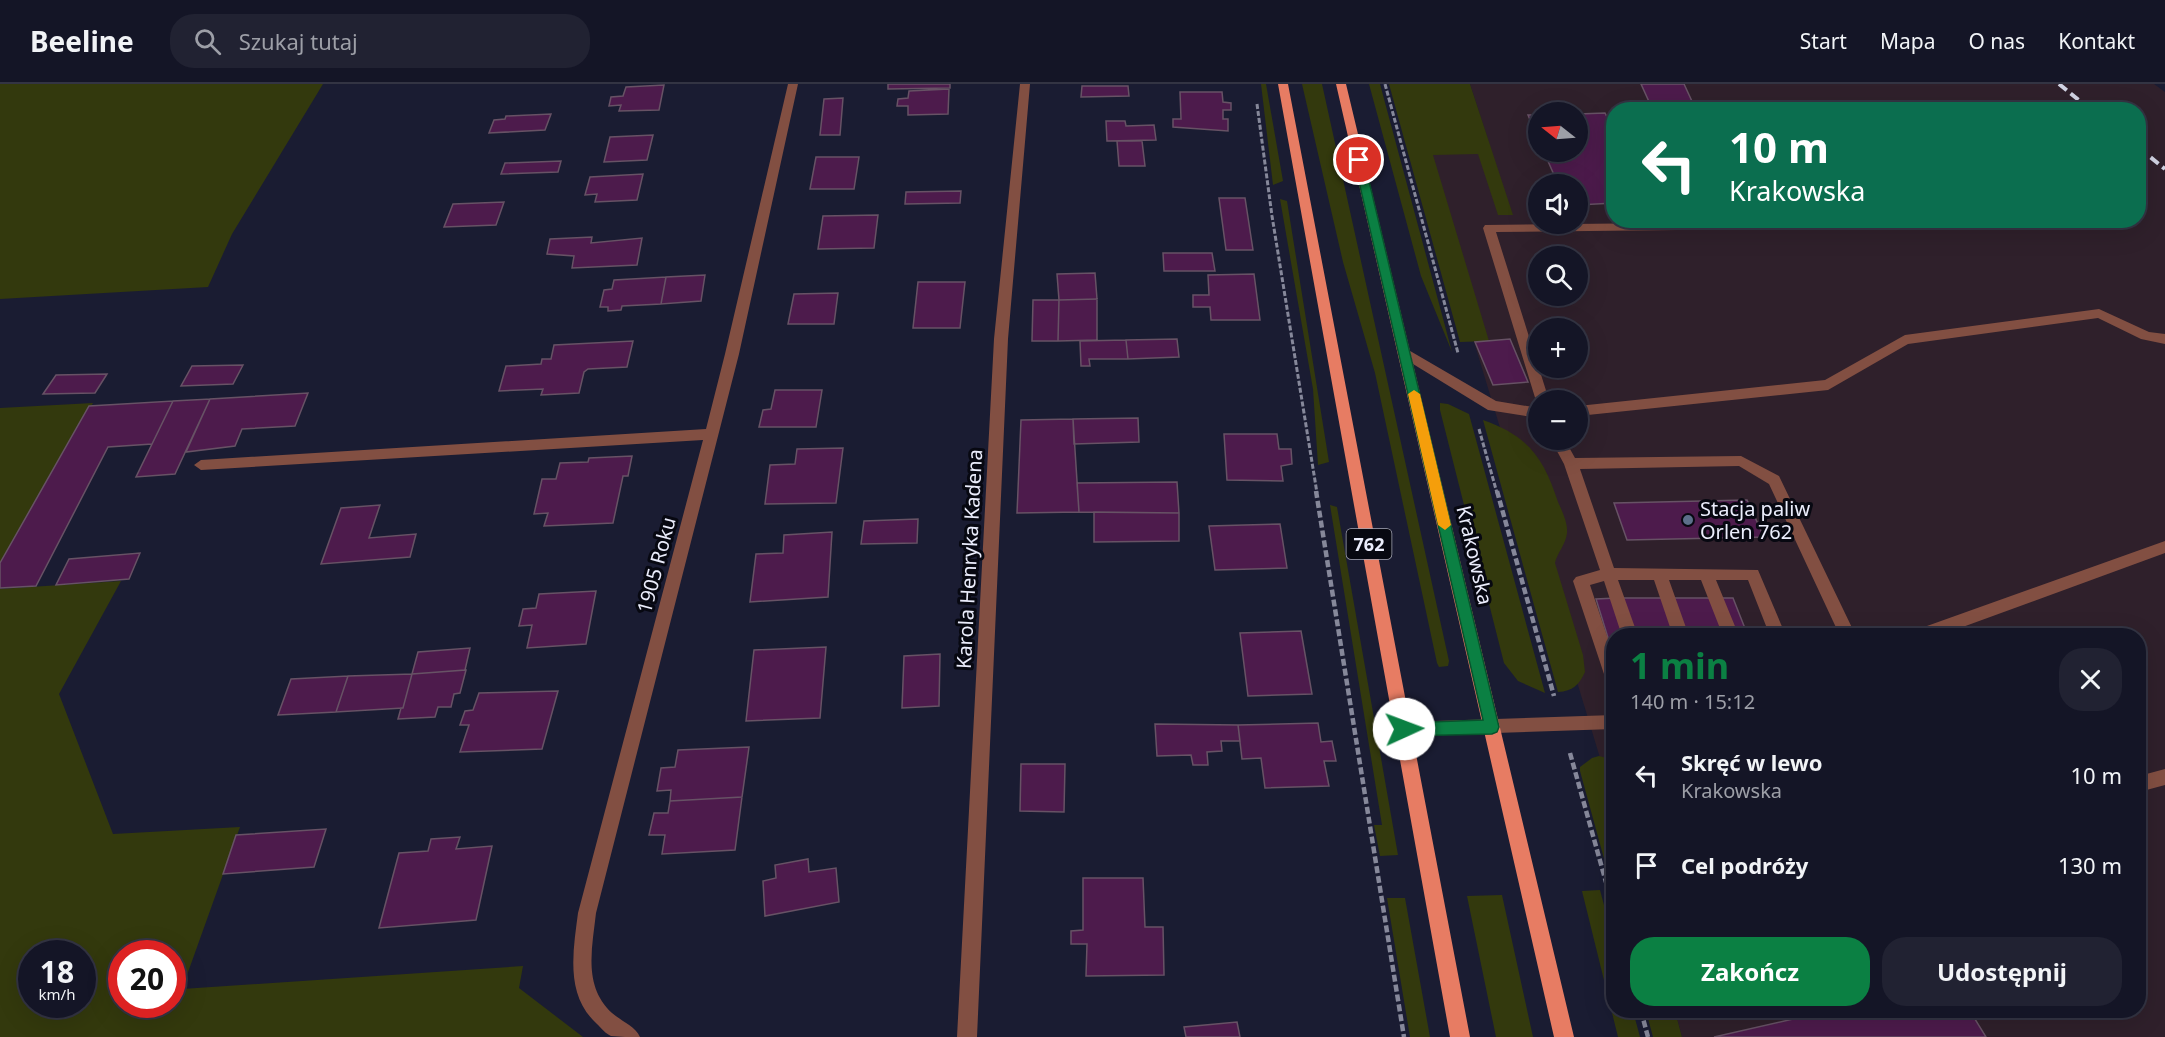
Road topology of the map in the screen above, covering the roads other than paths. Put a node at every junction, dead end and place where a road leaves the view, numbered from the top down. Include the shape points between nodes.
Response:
1 (793, 84) edge
2 (1025, 84) edge
3 (1283, 84) edge
4 (1341, 84) edge
5 (1606, 227) edge
6 (2165, 339) edge
7 (1405, 353) junction
8 (1539, 390) edge
9 (1588, 410) edge
10 (1528, 411) edge
11 (712, 434) junction
12 (1563, 450) edge
13 (1571, 464) junction
14 (201, 465) dead end
15 (2165, 547) edge
16 (1608, 574) junction
17 (1659, 574) junction
18 (1706, 574) junction
19 (1627, 628) edge
20 (1678, 628) edge
21 (1728, 628) edge
22 (1775, 628) edge
23 (1844, 628) edge
24 (1941, 628) edge
25 (1606, 657) edge
26 (1606, 722) edge
27 (1492, 727) junction
28 (1404, 729) junction
29 (2165, 777) edge
30 (2146, 782) edge
31 (630, 1037) edge
32 (968, 1037) edge
33 (1460, 1037) edge
34 (1564, 1037) edge

1 - 11 street, 1905 Roku
2 - 32 street, Karola Henryka Kadena via 1001,339
3 - 28 main road, 762
4 - 7 main road, Krakowska
5 - 8 street via 1489,228
6 - 9 street via 2146,336 2099,313 1905,340 1828,385
7 - 10 street via 1493,406
7 - 27 main road, Krakowska
11 - 14 street
11 - 31 street, 1905 Roku via 587,913 580,971 591,1006
12 - 13 street
13 - 16 street
13 - 23 street via 1741,461 1774,480
15 - 24 street
16 - 17 street
16 - 19 street
16 - 25 street via 1581,581
17 - 18 street
17 - 20 street
18 - 21 street
18 - 22 street via 1753,574
26 - 27 street
27 - 28 street
27 - 34 main road, Krakowska
28 - 33 main road, 762
29 - 30 street

